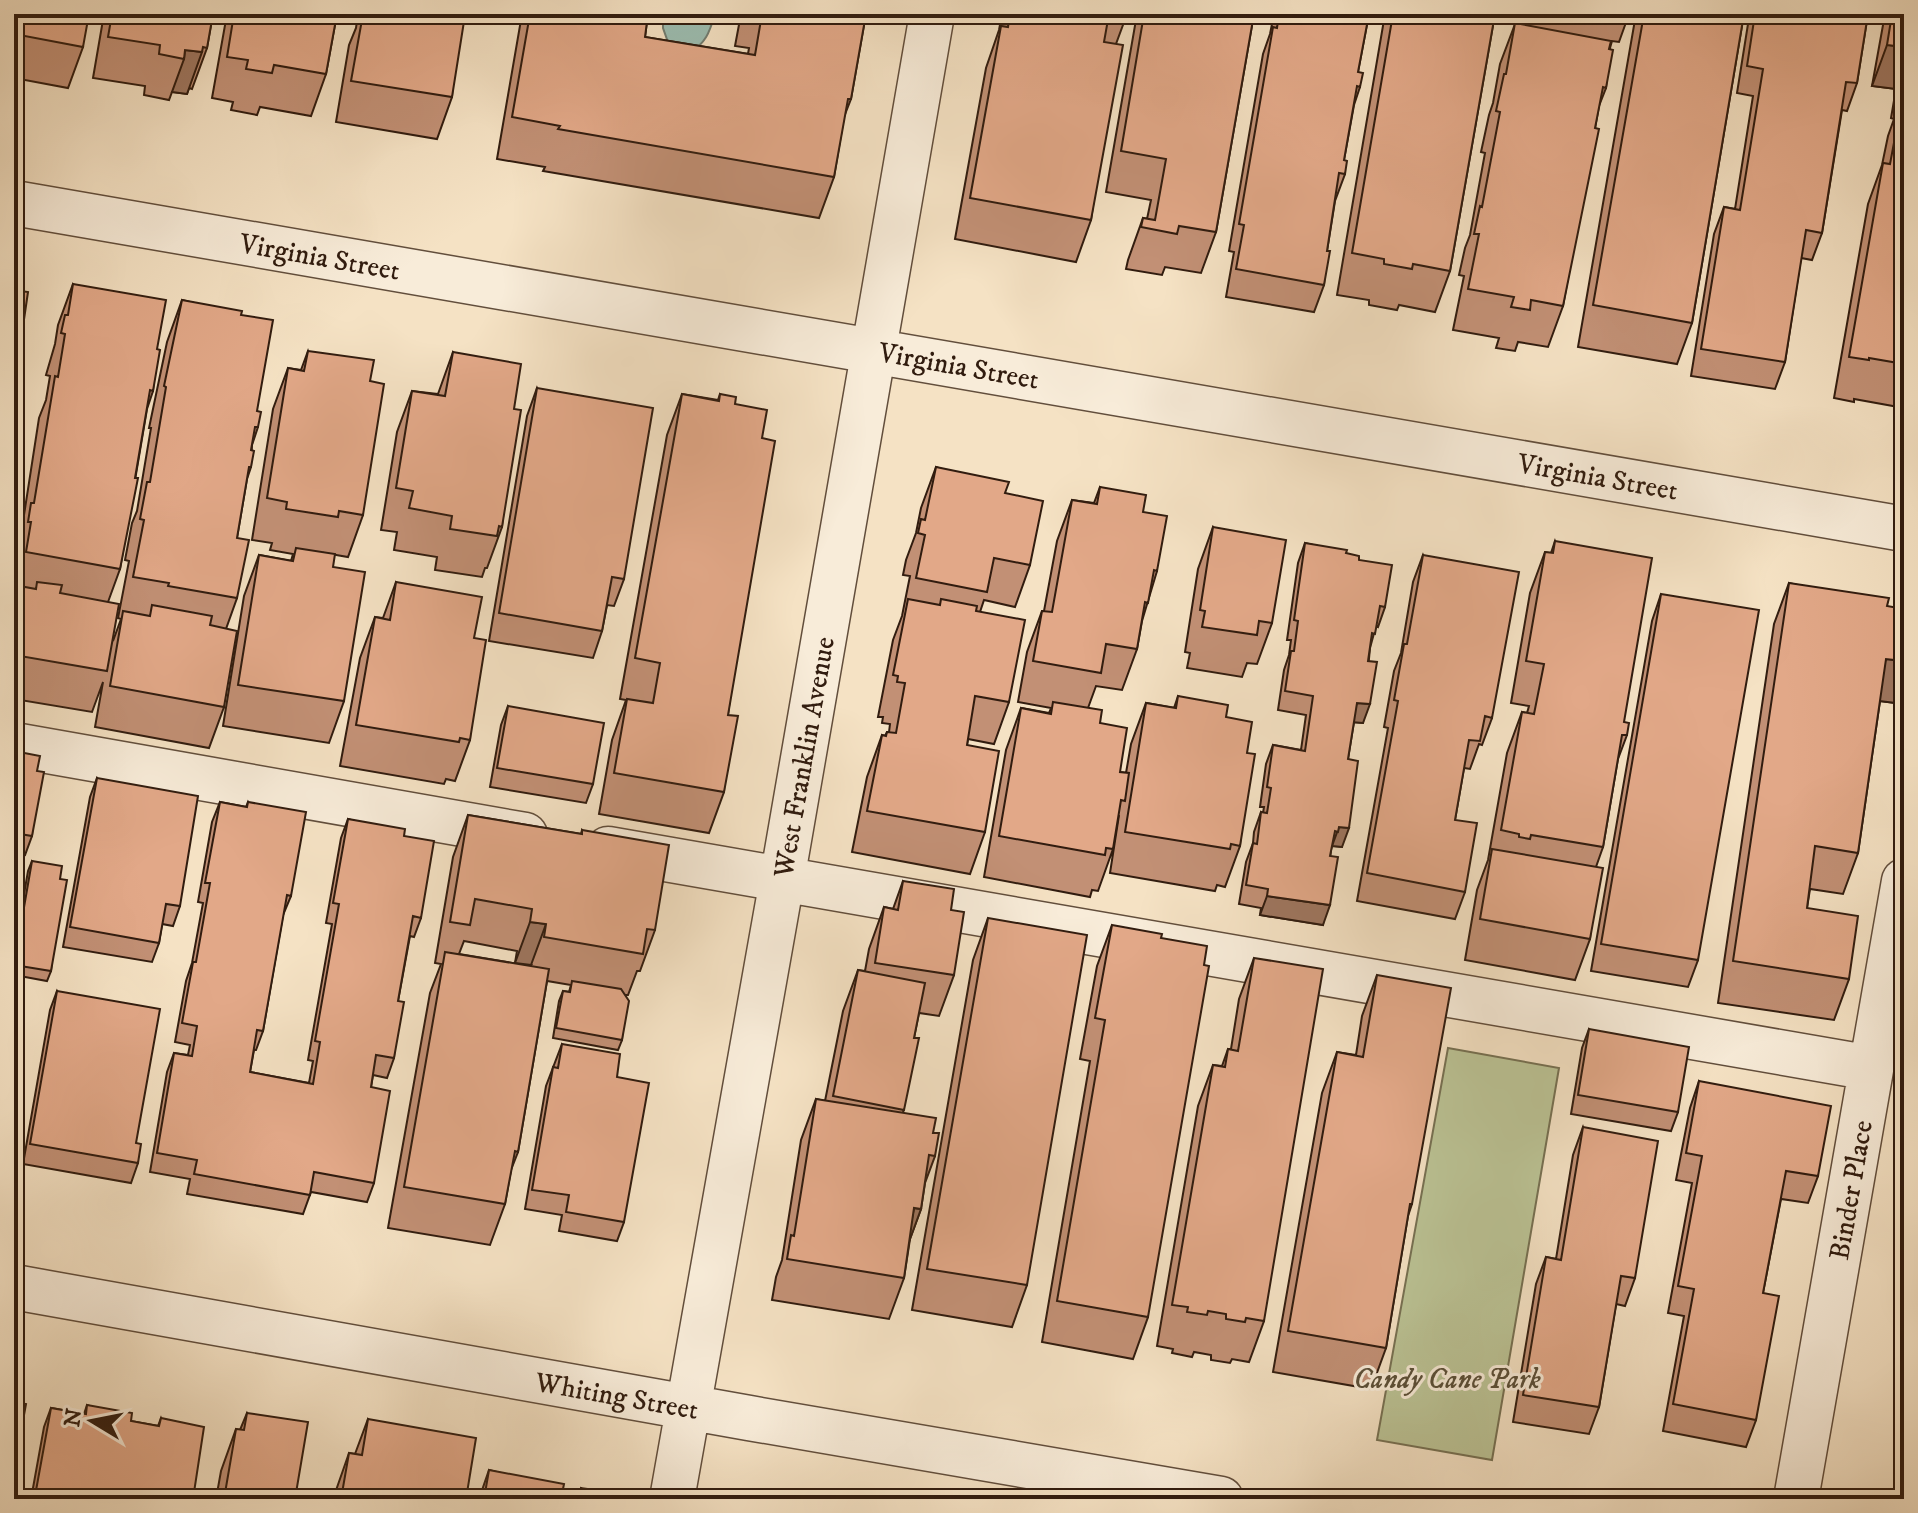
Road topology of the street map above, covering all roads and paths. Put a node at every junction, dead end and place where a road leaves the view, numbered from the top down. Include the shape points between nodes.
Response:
1 (932, 14) edge
2 (14, 203) edge
3 (874, 350) junction
4 (1904, 529) edge
5 (14, 745) edge
6 (782, 880) junction
7 (1904, 881) edge
8 (1871, 1068) junction
9 (14, 1287) edge
10 (687, 1407) junction
11 (672, 1499) edge
12 (1221, 1499) edge
13 (1796, 1499) edge

1 - 3 street, West Franklin Avenue
2 - 3 street, Virginia Street
3 - 4 street, Virginia Street
3 - 6 street, West Franklin Avenue
5 - 6 street
6 - 8 street
6 - 10 street, West Franklin Avenue
7 - 8 street, Binder Place
8 - 13 street, Binder Place
9 - 10 street, Whiting Street
10 - 11 street, West Franklin Avenue
10 - 12 street, Whiting Street

